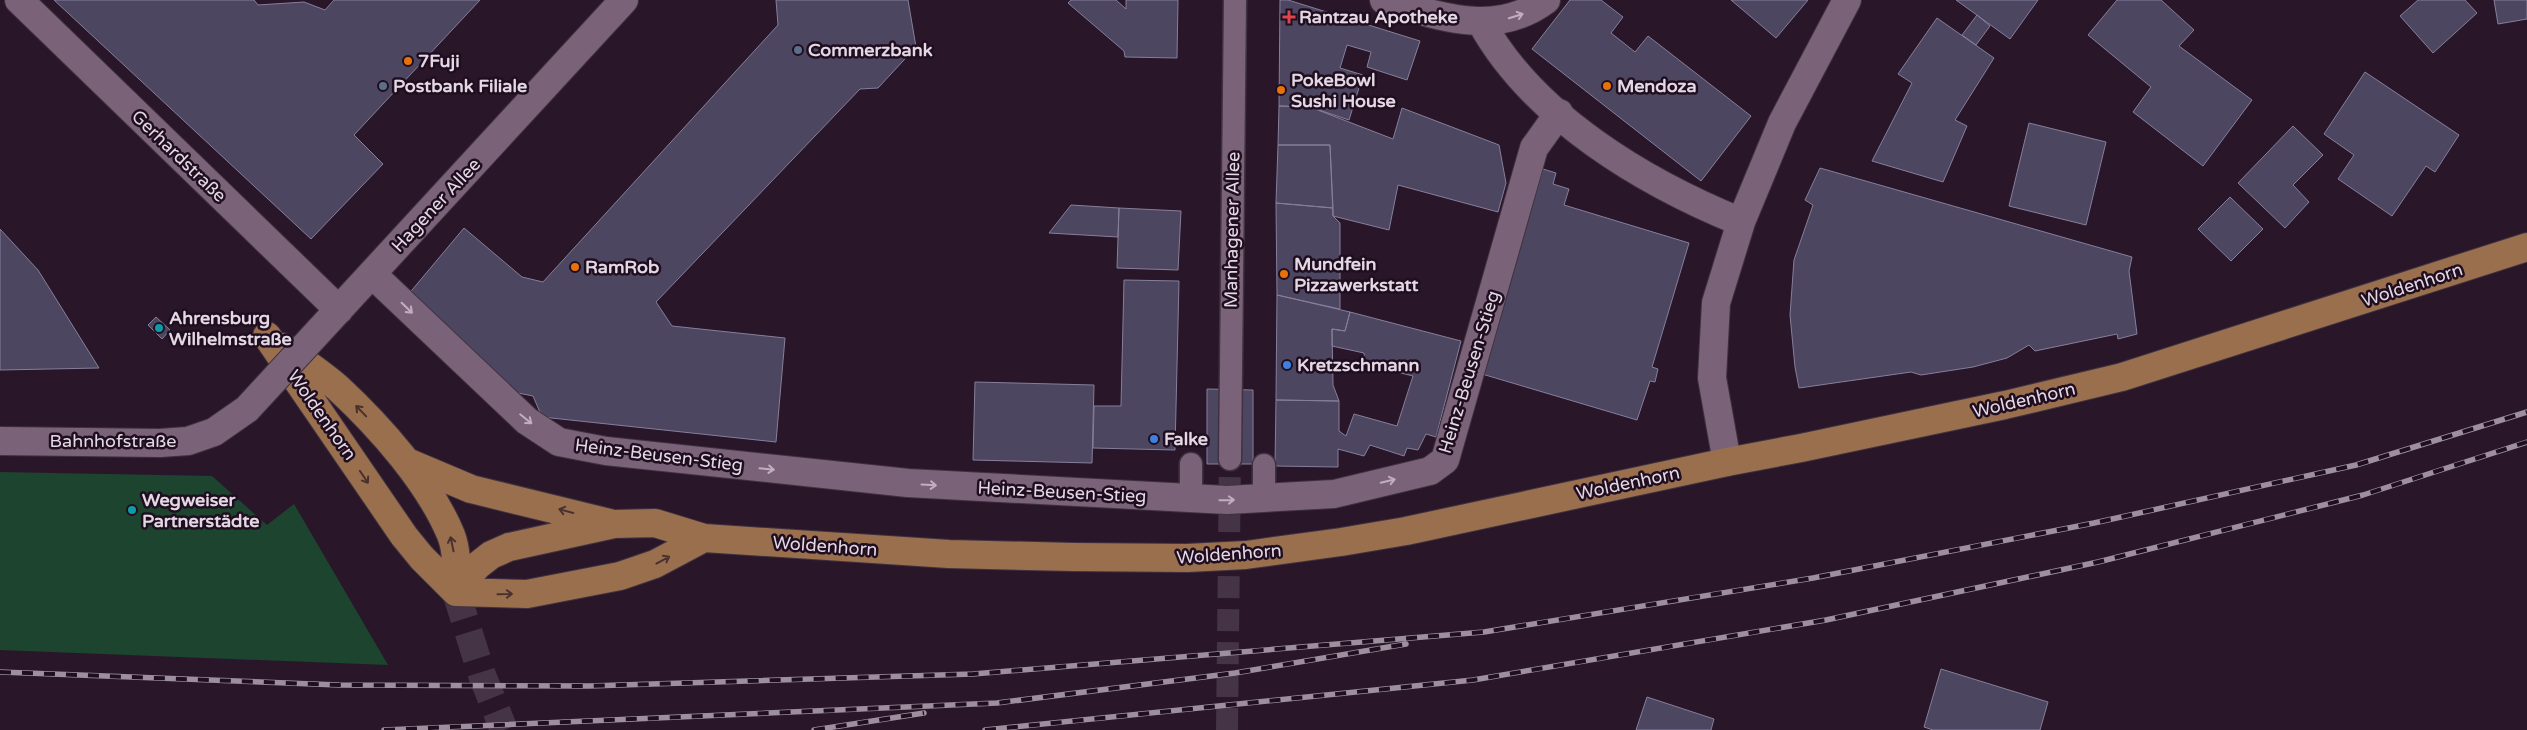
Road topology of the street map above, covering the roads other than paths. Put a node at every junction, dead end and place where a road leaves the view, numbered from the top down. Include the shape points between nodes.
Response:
1 (19, 0) edge
2 (624, 0) edge
3 (1234, 0) edge
4 (1384, 0) edge
5 (1546, 0) edge
6 (1847, 0) edge
7 (1482, 22) junction
8 (1559, 113) junction
9 (1741, 222) junction
10 (2527, 247) edge
11 (372, 274) junction
12 (339, 310) junction
13 (247, 409) joint
14 (0, 441) edge
15 (1230, 459) tunnel mouth
16 (404, 461) junction
17 (1726, 462) junction
18 (1191, 464) dead end
19 (1264, 465) dead end
20 (1264, 498) junction
21 (1191, 499) junction
22 (614, 524) junction
23 (704, 538) junction
24 (456, 592) junction

1 - 12 street, Gerhardstraße
2 - 11 street, Hagener Allee
3 - 15 street, Manhagener Allee
4 - 7 street via 1451,20
7 -> 5 street via 1524,13
6 - 9 street via 1782,123
7 - 8 street via 1516,71
8 - 9 street via 1653,182
20 -> 8 street, Heinz-Beusen-Stieg via 1334,494 1430,471 1445,460 1534,148
9 - 17 street via 1716,303 1712,349 1712,378
10 - 17 main road, Woldenhorn via 2122,377 2005,405
11 - 12 street, Hagener Allee
11 -> 21 street, Heinz-Beusen-Stieg via 527,421 559,442 606,451 908,483
12 - 13 street, Hagener Allee, bridge
13 - 14 street, Bahnhofstraße via 220,428 188,441
22 -> 16 main road, Woldenhorn via 471,489
24 -> 16 main road, Woldenhorn via 456,561 451,536 432,498
16 -> 24 main road, Woldenhorn via 336,387 267,336 404,536
17 - 23 main road, Woldenhorn via 1406,530 1246,555 1134,559 968,554
18 - 21 street
19 - 20 street
21 -> 20 street, Heinz-Beusen-Stieg
22 - 23 main road, Woldenhorn via 655,523
22 - 24 main road, Woldenhorn via 509,547 477,566
24 -> 23 main road via 527,594 620,576 655,564

